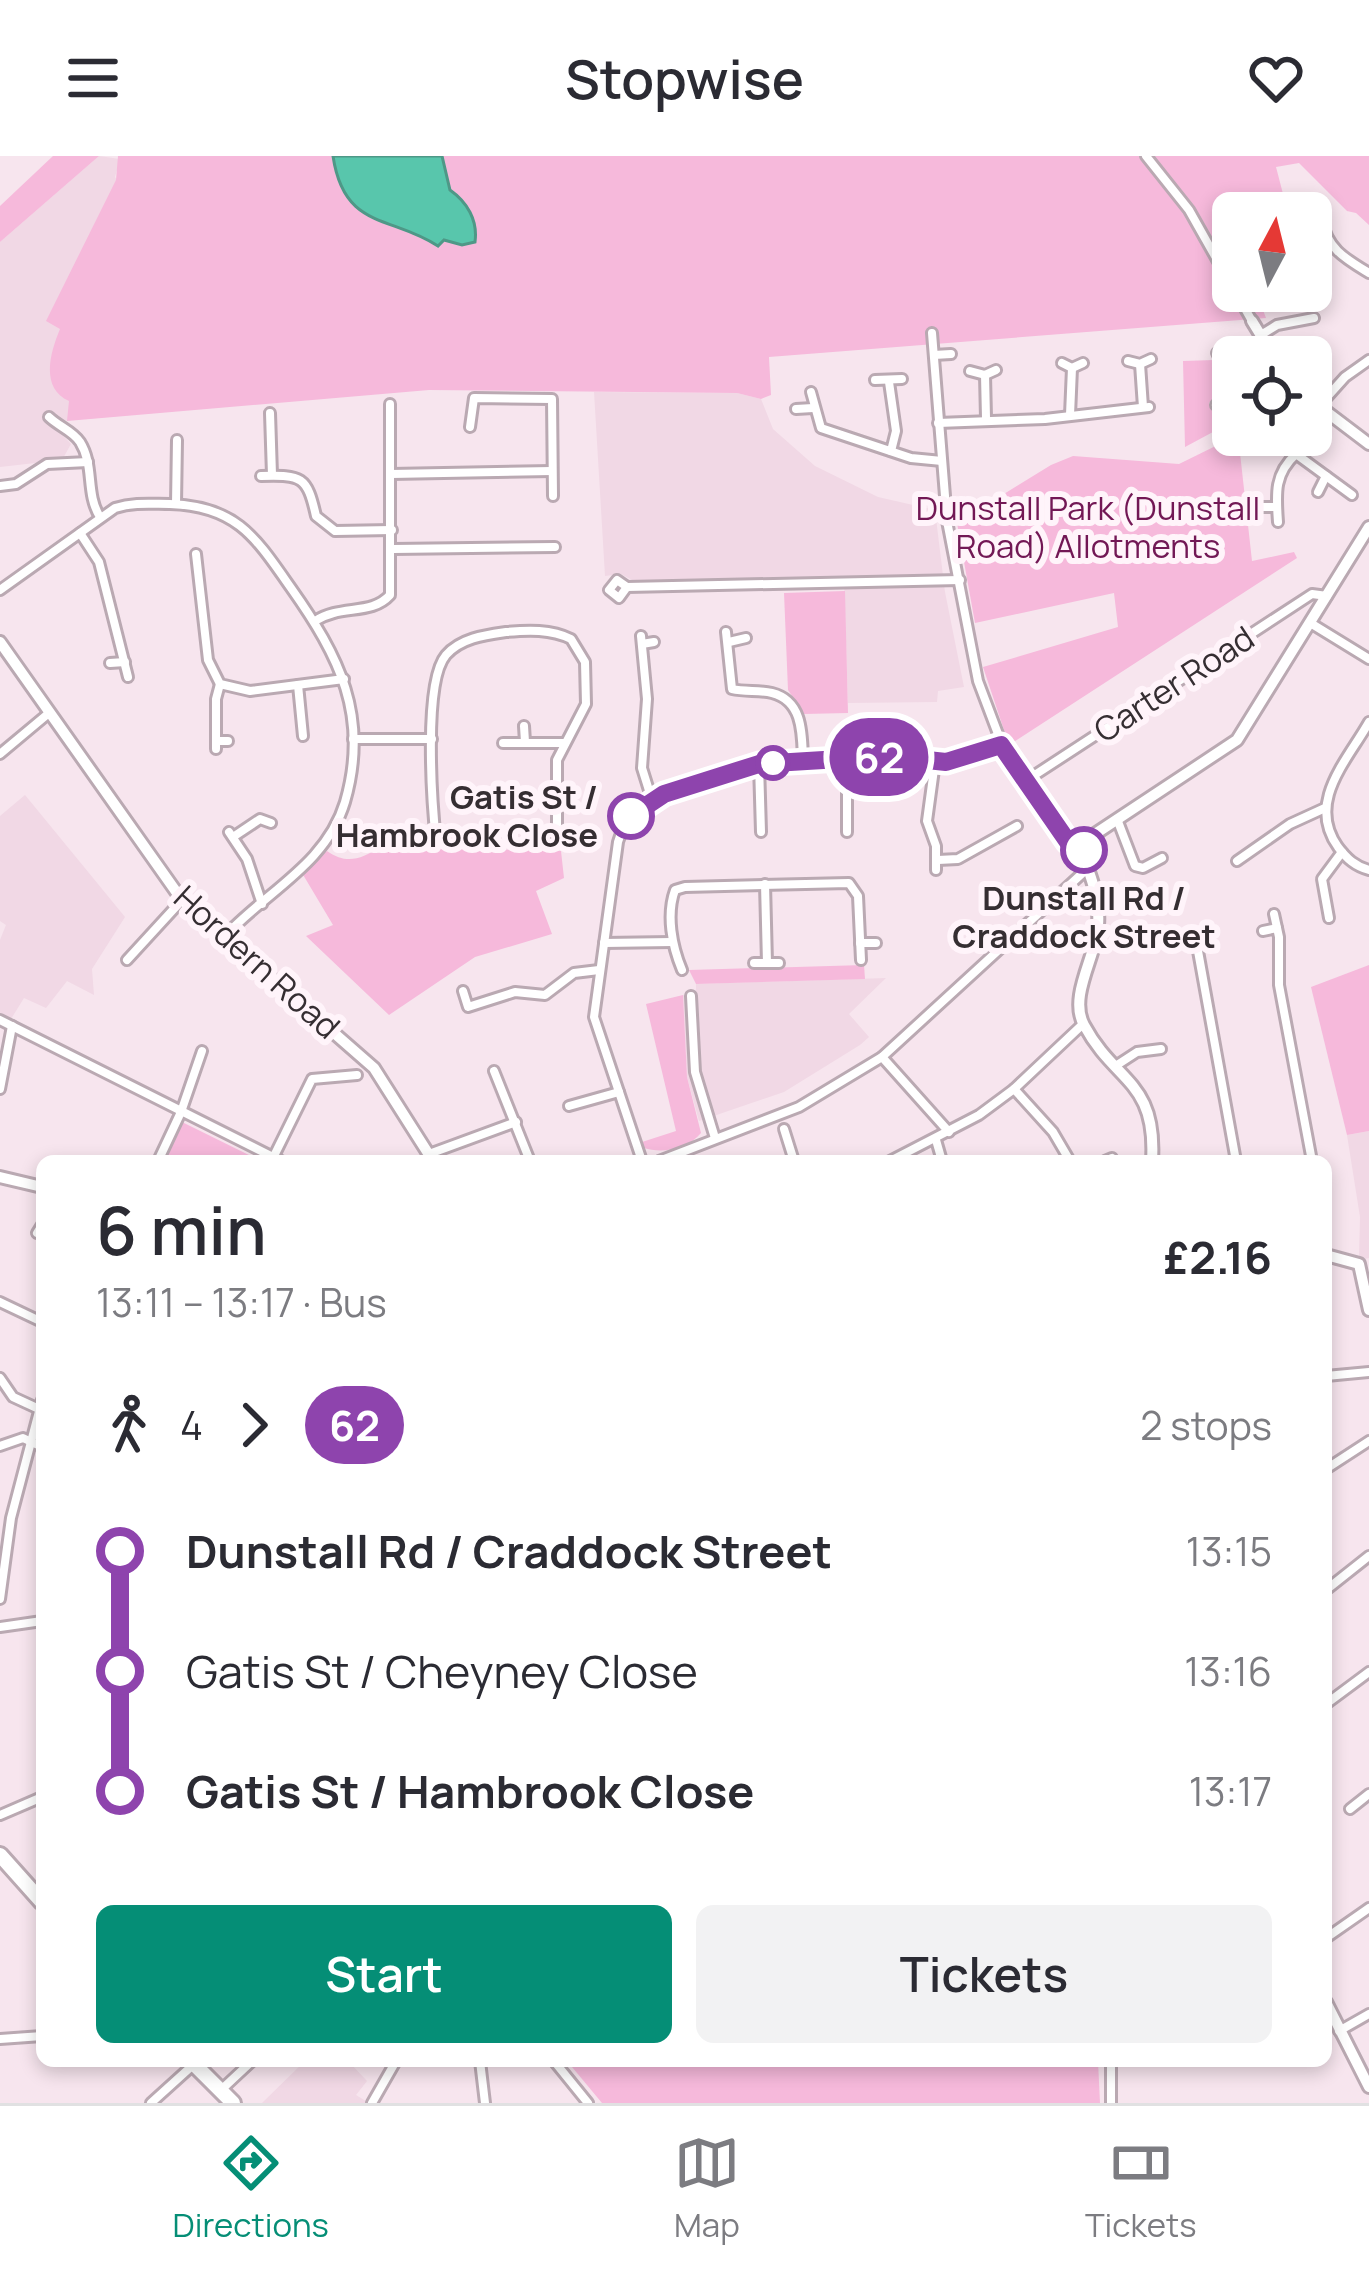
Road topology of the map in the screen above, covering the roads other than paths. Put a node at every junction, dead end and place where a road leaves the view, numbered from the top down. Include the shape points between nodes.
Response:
1 (1146, 156) edge
2 (1332, 247) edge
3 (1212, 250) edge
4 (1369, 273) edge
5 (1247, 312) edge
6 (1287, 312) edge
7 (1314, 319) dead end
8 (1252, 321) joint
9 (1286, 322) junction
10 (932, 333) dead end
11 (1261, 335) joint
12 (951, 354) dead end
13 (934, 355) junction
14 (1151, 359) dead end
15 (1369, 360) edge
16 (1128, 361) dead end
17 (1061, 363) dead end
18 (1083, 364) dead end
19 (1141, 364) junction
20 (1072, 368) junction
21 (996, 370) dead end
22 (970, 371) dead end
23 (985, 375) junction
24 (875, 380) dead end
25 (902, 380) dead end
26 (889, 382) junction
27 (1332, 389) edge
28 (812, 392) dead end
29 (813, 407) junction
30 (796, 409) dead end
31 (394, 411) dead end
32 (270, 412) dead end
33 (1070, 415) junction
34 (49, 417) dead end
35 (1332, 417) edge
36 (986, 418) junction
37 (938, 423) junction
38 (470, 427) dead end
39 (177, 440) dead end
40 (1369, 444) edge
41 (891, 452) junction
42 (1294, 456) edge
43 (1299, 456) edge
44 (943, 461) junction
45 (88, 462) junction
46 (552, 471) junction
47 (391, 474) junction
48 (1326, 476) junction
49 (0, 486) edge
50 (1318, 492) dead end
51 (1352, 495) dead end
52 (553, 496) dead end
53 (176, 504) junction
54 (1260, 507) dead end
55 (1277, 507) junction
56 (100, 517) junction
57 (1278, 522) dead end
58 (1369, 527) edge
59 (392, 530) junction
60 (80, 533) junction
61 (393, 549) junction
62 (548, 550) dead end
63 (200, 560) dead end
64 (960, 580) junction
65 (627, 587) dead end
66 (0, 590) edge
67 (1327, 596) junction
68 (315, 621) junction
69 (1312, 624) junction
70 (746, 638) dead end
71 (654, 642) dead end
72 (1, 645) edge
73 (1369, 658) edge
74 (125, 662) junction
75 (110, 663) dead end
76 (128, 677) dead end
77 (344, 679) junction
78 (220, 684) junction
79 (298, 685) junction
80 (49, 713) junction
81 (1369, 722) edge
82 (524, 726) dead end
83 (303, 736) dead end
84 (352, 739) junction
85 (432, 739) junction
86 (228, 741) dead end
87 (525, 742) junction
88 (503, 743) dead end
89 (565, 743) junction
90 (1001, 745) junction
91 (0, 754) edge
92 (848, 758) junction
93 (802, 761) junction
94 (935, 762) junction
95 (759, 764) junction
96 (1024, 782) junction
97 (652, 800) junction
98 (1325, 808) junction
99 (1117, 819) junction
100 (272, 824) dead end
101 (1017, 826) dead end
102 (761, 832) dead end
103 (847, 832) dead end
104 (436, 841) dead end
105 (556, 842) dead end
106 (1084, 850) junction
107 (1342, 852) junction
108 (1162, 858) dead end
109 (1237, 861) dead end
110 (1087, 869) junction
111 (1369, 870) edge
112 (765, 884) junction
113 (182, 900) junction
114 (262, 904) junction
115 (1274, 914) dead end
116 (1329, 918) dead end
117 (1277, 928) junction
118 (1263, 931) dead end
119 (224, 937) junction
120 (1196, 940) dead end
121 (672, 942) junction
122 (604, 943) junction
123 (860, 943) junction
124 (876, 943) dead end
125 (861, 960) dead end
126 (127, 961) dead end
127 (754, 963) dead end
128 (767, 963) junction
129 (779, 963) dead end
130 (599, 970) junction
131 (682, 970) dead end
132 (464, 991) dead end
133 (691, 996) dead end
134 (0, 1020) edge
135 (1083, 1024) junction
136 (12, 1026) junction
137 (1161, 1049) dead end
138 (202, 1051) dead end
139 (882, 1057) junction
140 (1117, 1065) junction
141 (494, 1071) dead end
142 (357, 1075) dead end
143 (0, 1089) edge
144 (1014, 1089) junction
145 (619, 1092) junction
146 (569, 1106) dead end
147 (181, 1112) junction
148 (516, 1121) junction
149 (784, 1129) dead end
150 (949, 1132) junction
151 (715, 1138) junction
152 (936, 1139) junction
153 (161, 1155) edge
154 (265, 1155) edge
155 (277, 1155) edge
156 (430, 1155) edge
157 (436, 1155) edge
158 (528, 1155) edge
159 (640, 1155) edge
160 (673, 1155) edge
161 (792, 1155) edge
162 (903, 1155) edge
163 (940, 1155) edge
164 (1066, 1155) edge
165 (1152, 1155) edge
166 (1235, 1155) edge
167 (1311, 1155) edge
168 (0, 1178) edge
169 (36, 1186) edge
170 (1332, 1253) edge
171 (0, 1302) edge
172 (1369, 1310) edge
173 (36, 1319) edge
174 (1369, 1372) edge
175 (1332, 1375) edge
176 (0, 1378) edge
177 (36, 1404) edge
178 (36, 1418) edge
179 (29, 1441) junction
180 (1369, 1441) edge
181 (36, 1444) edge
182 (0, 1446) edge
183 (1332, 1465) edge
184 (1369, 1556) edge
185 (1, 1585) edge
186 (1332, 1585) edge
187 (0, 1598) edge
188 (36, 1622) edge
189 (0, 1627) edge
190 (1369, 1672) edge
191 (1332, 1700) edge
192 (1369, 1793) edge
193 (36, 1800) edge
194 (1350, 1809) dead end
195 (0, 1815) edge
196 (0, 1855) edge
197 (36, 1894) edge
198 (1369, 1908) edge
199 (1332, 1934) edge
200 (1369, 2014) edge
201 (1332, 2015) edge
202 (1339, 2031) junction
203 (36, 2036) edge
204 (0, 2039) edge
205 (188, 2067) edge
206 (198, 2067) edge
207 (246, 2067) edge
208 (393, 2067) edge
209 (481, 2067) edge
210 (559, 2067) edge
211 (1114, 2067) edge
212 (1369, 2087) edge
213 (221, 2090) junction
214 (151, 2103) edge
215 (233, 2103) edge
216 (372, 2103) edge
217 (485, 2103) edge
218 (588, 2103) edge
219 (1111, 2103) edge

1 - 3 street
2 - 4 street
5 - 8 street
6 - 9 street
7 - 9 street
8 - 11 street
9 - 11 street
10 - 13 street
12 - 13 street
13 - 37 street
14 - 19 street
15 - 27 street
16 - 19 street
17 - 20 street
18 - 20 street
19 - 33 street via 1146,407
20 - 33 street
21 - 23 street
22 - 23 street
23 - 36 street
24 - 26 street
25 - 26 street
26 - 41 street
28 - 29 street
29 - 30 street
29 - 41 street via 820,428
31 - 47 street
32 - 59 street via 266,476 303,481 316,516 335,531
33 - 36 street
34 - 45 street via 78,438
35 - 40 street
36 - 37 street
37 - 44 street
38 - 46 street via 475,398 552,399
39 - 53 street
41 - 44 street
42 - 55 street via 1280,473
43 - 48 street
44 - 64 street
45 - 49 street via 47,464
45 - 56 street via 89,496
46 - 47 street
46 - 52 street
47 - 59 street
48 - 50 street
48 - 51 street
53 - 56 street via 131,502
53 - 68 street via 212,509 246,530
54 - 55 street
55 - 57 street
56 - 60 street
58 - 67 street
59 - 61 street
60 - 66 street
60 - 74 street via 98,562
61 - 62 street
61 - 68 street via 387,600
63 - 78 street via 208,660
64 - 65 street
64 - 90 street via 978,680
67 - 69 street
67 - 96 street, Carter Road via 1312,595
68 - 77 street
69 - 73 street
69 - 99 street via 1237,740
70 - 93 street via 728,637 732,689 789,702 799,718
71 - 97 street via 641,640 642,767
72 - 80 street, Hordern Road
74 - 75 street
74 - 76 street
77 - 79 street
77 - 84 street
78 - 79 street via 250,691
78 - 86 street via 216,745
79 - 83 street
80 - 91 street
80 - 113 street, Hordern Road
81 - 98 street via 1332,781
82 - 87 street
84 - 85 street
84 - 114 street via 349,787 332,833
85 - 89 street via 448,653 481,636 538,631 571,639 585,662 585,710
85 - 104 street
87 - 88 street
87 - 89 street
89 - 105 street via 556,760
90 - 94 street
90 - 96 street
92 - 93 street
92 - 94 street
92 - 103 street
93 - 95 street
94 - 101 street via 927,821 937,865
95 - 97 street
95 - 102 street
96 - 106 street via 1068,842
97 - 122 street via 621,833
98 - 107 street
98 - 109 street
99 - 106 street
99 - 108 street via 1136,866
100 - 114 street via 262,818 231,834
106 - 110 street
107 - 111 street
107 - 116 street via 1322,878
110 - 135 street via 1099,924 1080,995
110 - 139 street
112 - 121 street via 675,890
112 - 123 street via 849,883 859,896
112 - 128 street
113 - 119 street, Hordern Road
113 - 126 street
114 - 119 street
115 - 117 street
117 - 118 street
117 - 167 street via 1279,985
119 - 156 street, Hordern Road via 374,1068
120 - 166 street
121 - 122 street
121 - 131 street
122 - 130 street
123 - 124 street
123 - 125 street
127 - 128 street
128 - 129 street
130 - 132 street via 574,973 545,994 515,992 469,1007
130 - 145 street via 594,1017
133 - 151 street via 695,1072
134 - 136 street
135 - 140 street
135 - 144 street
136 - 143 street
136 - 147 street
137 - 140 street
138 - 147 street
139 - 150 street
139 - 151 street via 799,1107
140 - 165 street via 1149,1112
141 - 148 street
142 - 155 street via 312,1078
144 - 150 street
144 - 164 street
145 - 146 street
145 - 159 street
147 - 153 street
147 - 154 street
148 - 157 street
148 - 158 street
149 - 161 street
150 - 152 street
151 - 160 street
152 - 162 street
152 - 163 street
168 - 169 street
170 - 172 street via 1359,1264
171 - 173 street
174 - 175 street
176 - 177 street via 13,1397
178 - 179 street
179 - 181 street
179 - 182 street
179 - 185 street
180 - 183 street
184 - 186 street
185 - 187 street
188 - 189 street
190 - 191 street
192 - 194 street
193 - 195 street
196 - 197 highway
198 - 199 street
200 - 202 street
201 - 202 street
202 - 212 street
203 - 204 street
205 - 214 street
206 - 213 highway
207 - 213 street
208 - 216 street
209 - 217 street
210 - 218 street
211 - 219 street
213 - 215 highway

